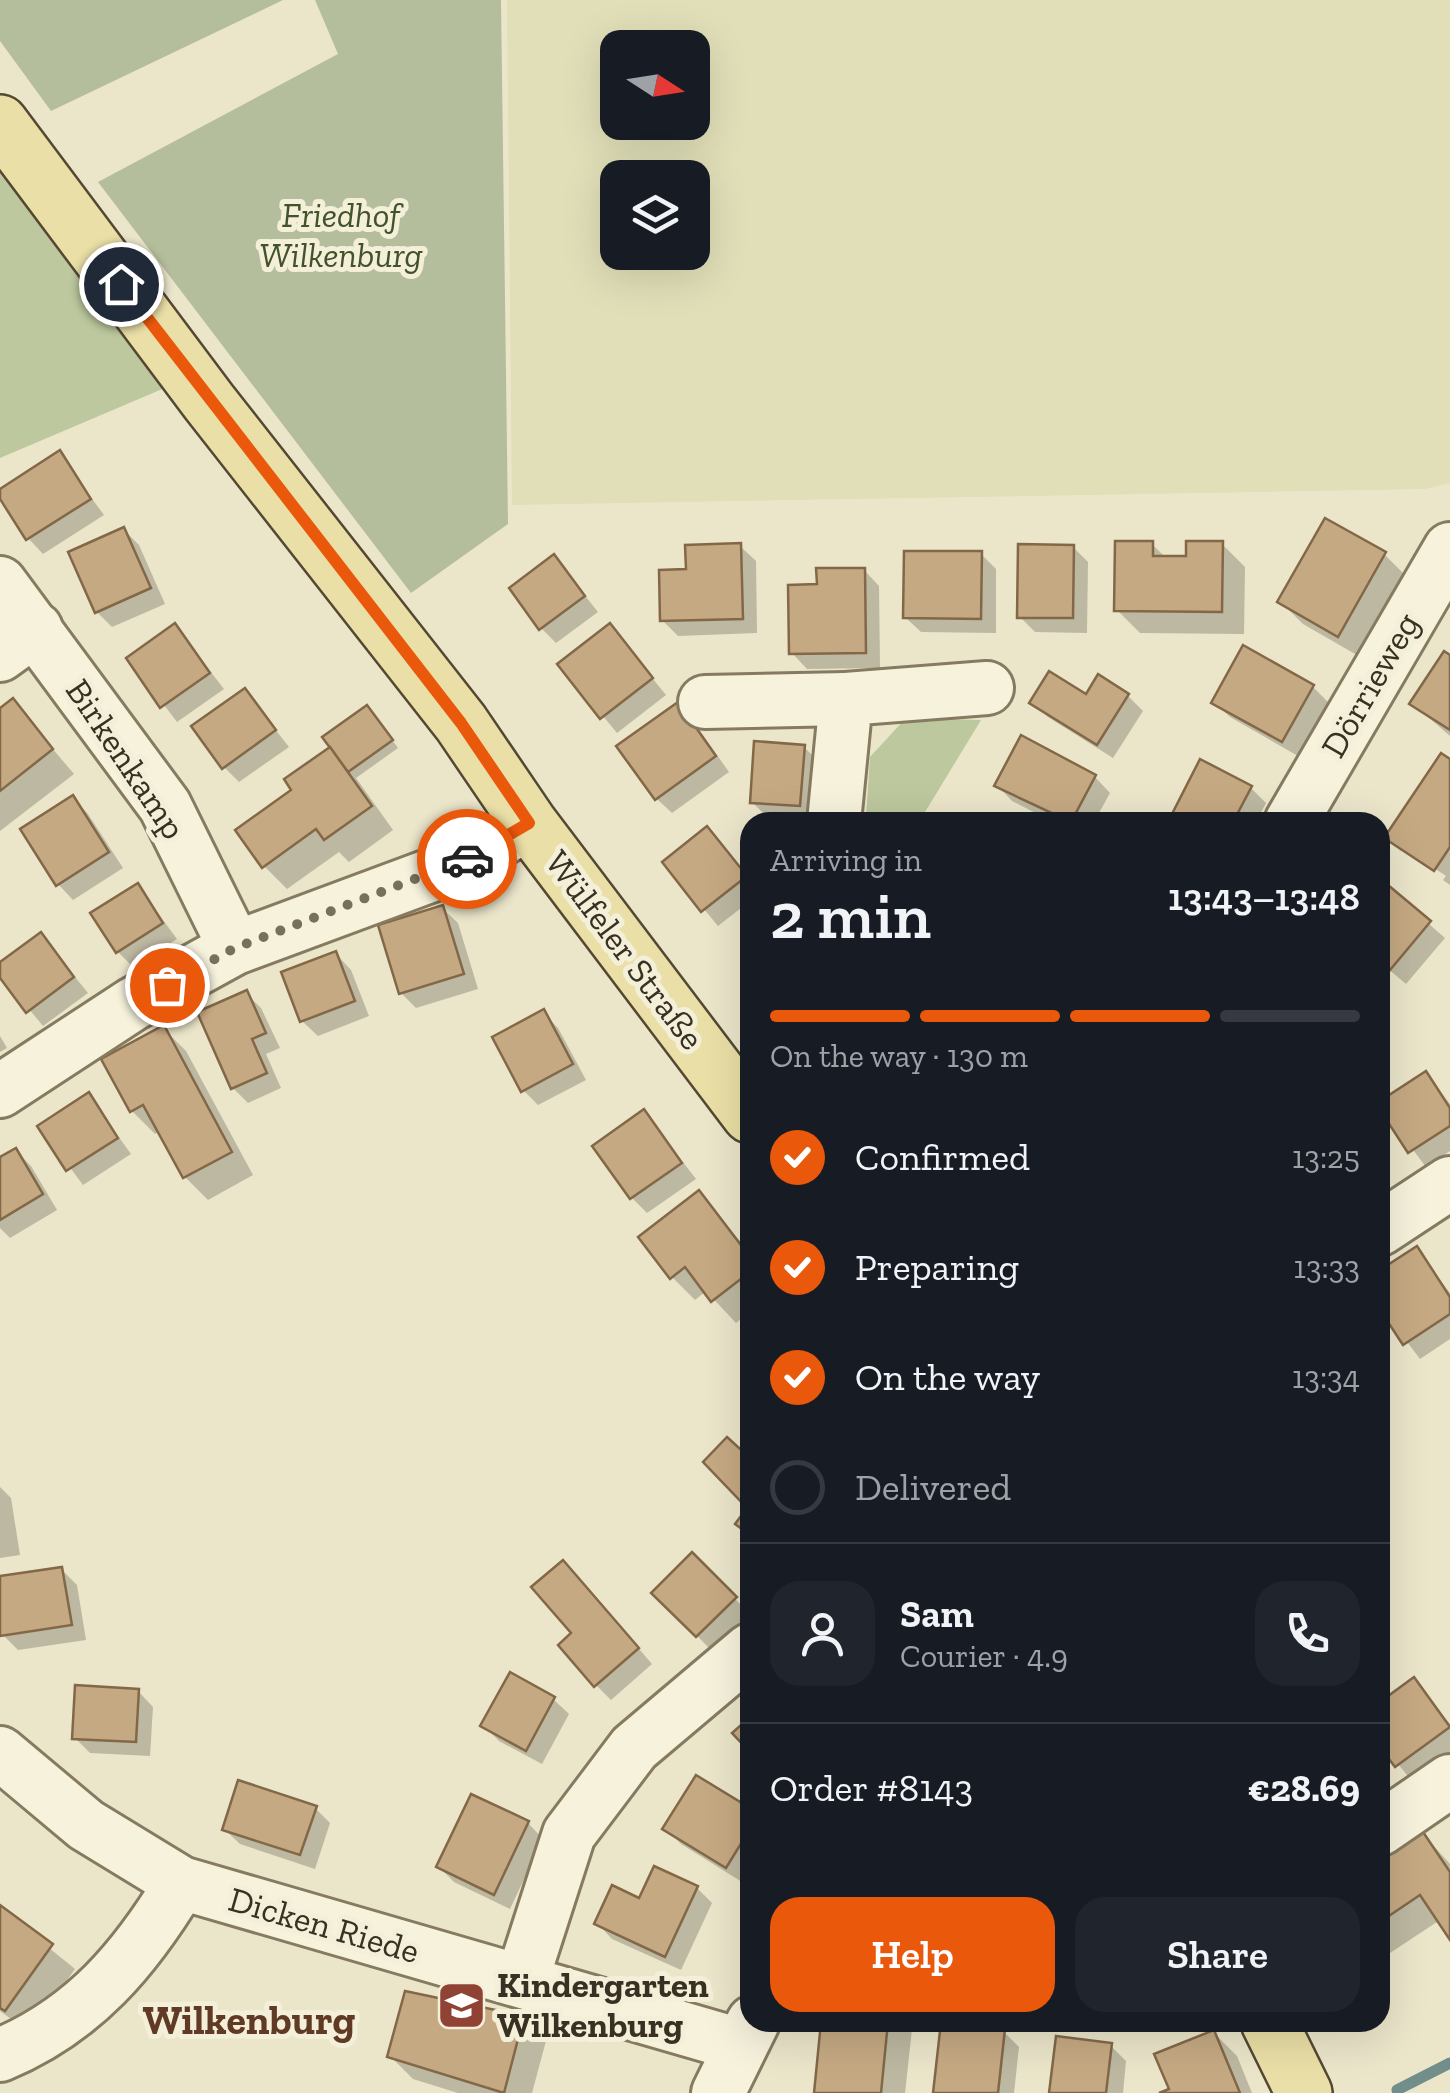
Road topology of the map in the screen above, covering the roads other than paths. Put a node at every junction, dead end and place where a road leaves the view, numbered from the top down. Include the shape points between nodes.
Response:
1 (0, 123) edge
2 (1450, 549) edge
3 (0, 582) edge
4 (18, 642) edge
5 (986, 688) dead end
6 (846, 699) junction
7 (705, 702) dead end
8 (835, 812) edge
9 (1297, 812) edge
10 (529, 823) junction
11 (235, 948) junction
12 (0, 1091) edge
13 (740, 1102) edge
14 (1450, 1183) edge
15 (1390, 1222) edge
16 (740, 1658) edge
17 (0, 1753) edge
18 (1450, 1781) edge
19 (1390, 1823) edge
20 (181, 1883) junction
21 (522, 1980) junction
22 (1275, 2032) edge
23 (746, 2034) edge
24 (0, 2055) edge
25 (718, 2093) edge
26 (1304, 2093) edge

1 - 10 main road, Wülfeler Straße via 461,723
2 - 9 street, Dörrieweg
3 - 4 street, Birkenkamp
4 - 11 street, Birkenkamp via 166,806
5 - 6 street
6 - 7 street
6 - 8 street
10 - 11 street via 456,866
10 - 13 main road, Wülfeler Straße
11 - 12 street via 133,1004
14 - 15 street
16 - 21 street via 634,1748 569,1834
17 - 20 street, Dicken Riede via 86,1826
18 - 19 street
20 - 21 street, Dicken Riede
20 - 24 street via 120,1974 68,2020
21 - 23 street, Dicken Riede
22 - 26 main road
23 - 25 street

